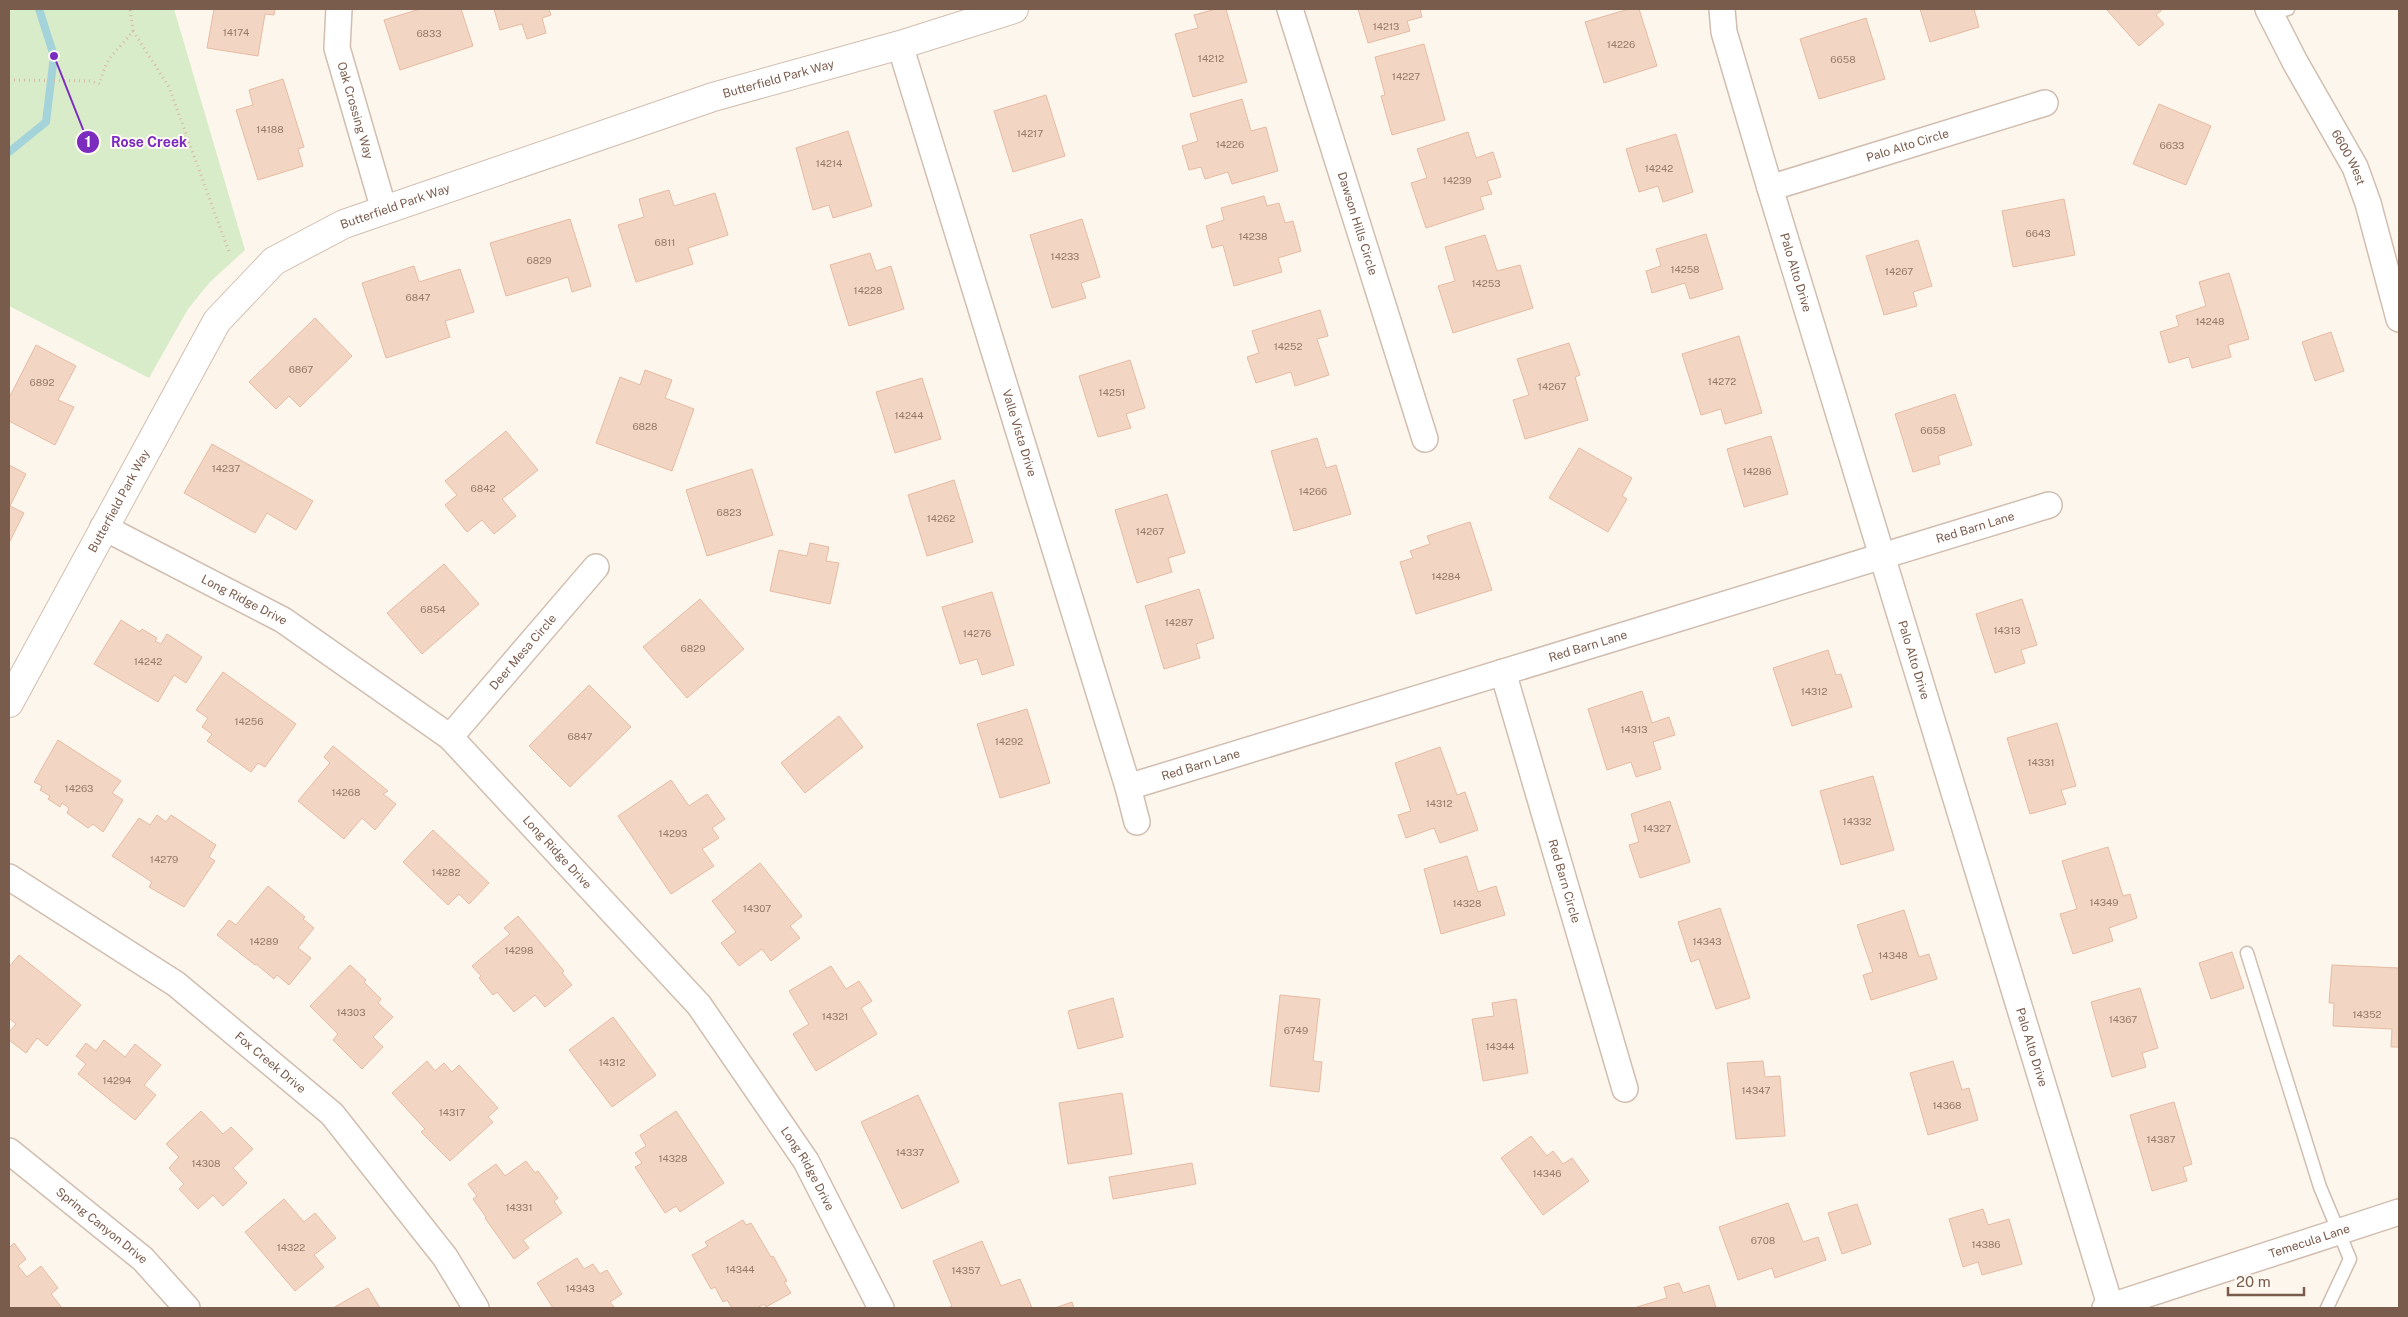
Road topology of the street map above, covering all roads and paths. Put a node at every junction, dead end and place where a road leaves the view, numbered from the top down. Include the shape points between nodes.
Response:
1 (130, 9) edge
2 (340, 9) edge
3 (1014, 9) edge
4 (1290, 9) edge
5 (1722, 9) edge
6 (2275, 11) edge
7 (133, 31) junction
8 (900, 45) junction
9 (9, 80) edge
10 (2045, 103) dead end
11 (1770, 188) junction
12 (384, 210) junction
13 (230, 252) dead end
14 (2399, 319) edge
15 (1425, 439) dead end
16 (2049, 505) dead end
17 (103, 527) junction
18 (1882, 556) junction
19 (596, 567) dead end
20 (1502, 672) junction
21 (9, 703) edge
22 (450, 737) junction
23 (1128, 787) junction
24 (1137, 822) dead end
25 (9, 877) edge
26 (2247, 953) dead end
27 (1625, 1089) dead end
28 (9, 1151) edge
29 (2399, 1212) edge
30 (2338, 1232) junction
31 (187, 1308) edge
32 (476, 1308) edge
33 (881, 1308) edge
34 (2109, 1308) edge
35 (2327, 1308) edge

1 - 7 path
2 - 12 street, Oak Crossing Way via 337,48
3 - 8 street, Butterfield Park Way
4 - 15 street, Dawson Hills Circle
5 - 11 street, Palo Alto Drive via 1724,32
6 - 14 street, 6600 West via 2355,167
7 - 9 path via 103,68 100,84 90,81
7 - 13 path via 169,87
8 - 12 street, Butterfield Park Way via 713,97
8 - 23 street, Valle Vista Drive
10 - 11 street, Palo Alto Circle
11 - 18 street, Palo Alto Drive
12 - 17 street, Butterfield Park Way via 344,224 274,261 217,321
16 - 18 street, Red Barn Lane
17 - 21 street, Butterfield Park Way
17 - 22 street, Long Ridge Drive via 283,620
18 - 20 street, Red Barn Lane
18 - 34 street, Palo Alto Drive
19 - 22 street, Deer Mesa Circle
20 - 23 street, Red Barn Lane
20 - 27 street, Red Barn Circle
22 - 33 street, Long Ridge Drive via 700,1005 806,1161
23 - 24 street, Valle Vista Drive
25 - 32 street, Fox Creek Drive via 176,984 332,1114 445,1257
26 - 30 lane via 2320,1187
28 - 31 street, Spring Canyon Drive via 143,1258
29 - 30 street, Temecula Lane
30 - 34 street, Temecula Lane
30 - 35 lane via 2350,1259

